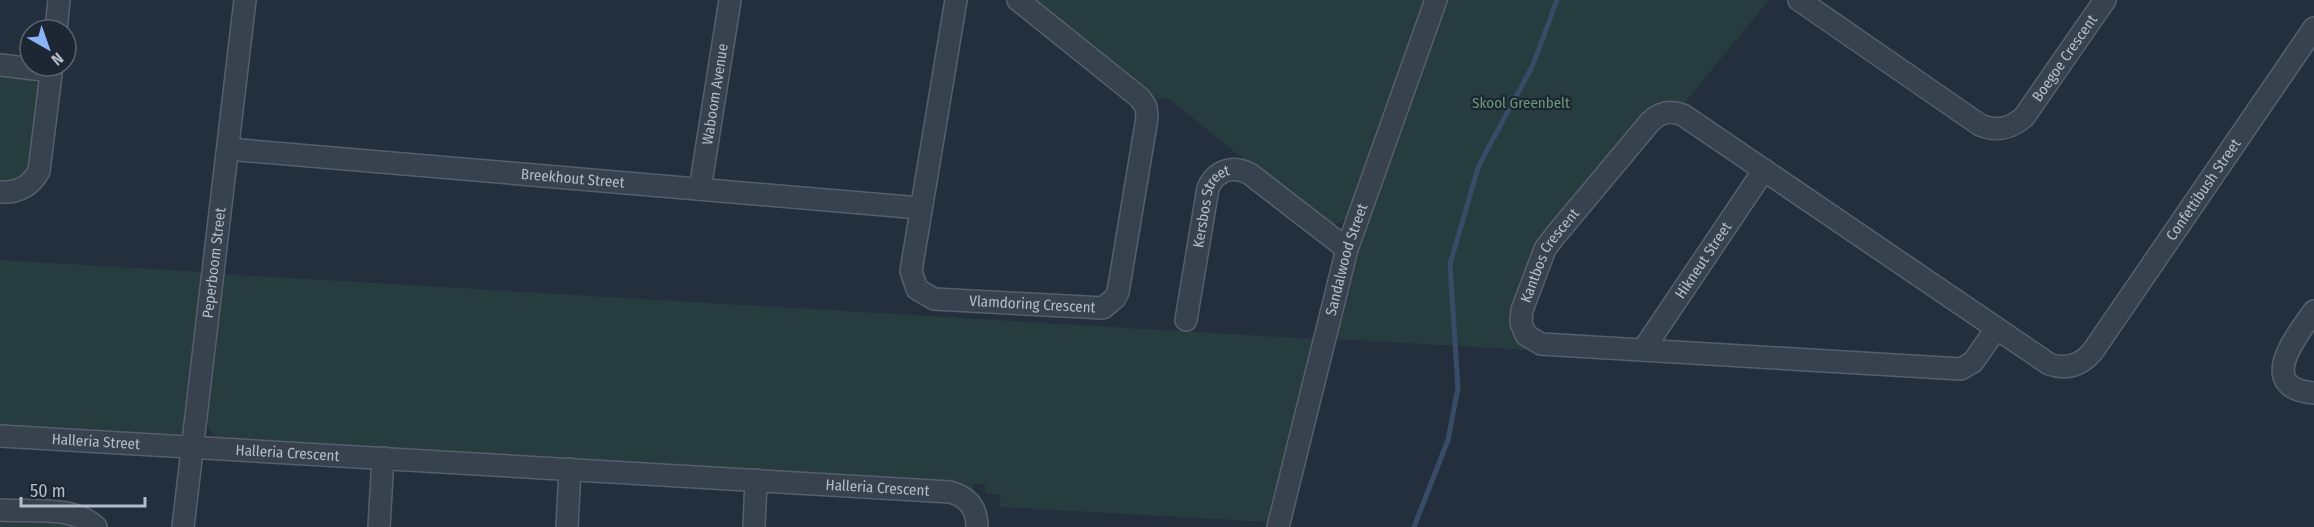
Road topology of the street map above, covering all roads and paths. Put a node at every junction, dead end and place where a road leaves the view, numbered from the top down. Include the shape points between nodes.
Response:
1 (59, 0) edge
2 (245, 0) edge
3 (730, 0) edge
4 (956, 0) edge
5 (1018, 0) edge
6 (1436, 0) edge
7 (1799, 0) edge
8 (2105, 0) edge
9 (57, 18) edge
10 (2314, 28) edge
11 (0, 65) edge
12 (18, 66) edge
13 (50, 78) edge
14 (228, 149) junction
15 (1764, 170) junction
16 (700, 189) junction
17 (0, 192) edge
18 (920, 208) junction
19 (1347, 249) junction
20 (2314, 311) edge
21 (1186, 320) dead end
22 (1996, 328) junction
23 (1643, 350) junction
24 (2093, 351) joint
25 (2314, 393) edge
26 (0, 436) edge
27 (193, 447) junction
28 (383, 458) junction
29 (570, 469) junction
30 (756, 480) junction
31 (0, 510) edge
32 (96, 527) edge
33 (183, 527) edge
34 (379, 527) edge
35 (567, 527) edge
36 (754, 527) edge
37 (977, 527) edge
38 (1278, 527) edge

1 - 9 street
2 - 14 street, Peperboom Street
3 - 16 street, Waboom Avenue
4 - 18 street, Vlamdoring Crescent
5 - 18 street, Vlamdoring Crescent via 1140,98 1146,107 1115,298 1096,309 927,297 917,289 912,277
6 - 19 street, Sandalwood Street
7 - 8 street, Boegoe Crescent via 1980,125 2003,129 2024,117
10 - 24 street, Confettibush Street
11 - 12 street
13 - 17 street via 39,171 19,191
14 - 16 street, Breekhout Street
14 - 27 street, Peperboom Street
15 - 22 street, Kantbos Crescent
15 - 23 street, Hikneut Street
15 - 23 street, Kantbos Crescent via 1683,115 1662,114 1650,122 1549,242 1520,316 1526,335 1541,344
16 - 18 street, Breekhout Street
19 - 21 street, Kersbos Street via 1250,174 1233,169 1221,173 1208,188
19 - 38 street, Sandalwood Street
20 - 25 street via 2289,347 2283,363 2289,383
22 - 23 street, Kantbos Crescent via 1973,362 1960,369
22 - 24 street, Kantbos Crescent via 2056,367 2078,364
26 - 27 street, Halleria Street
27 - 28 street, Halleria Crescent
27 - 33 street, Peperboom Street
28 - 29 street, Halleria Crescent
28 - 34 street
29 - 30 street, Halleria Crescent
29 - 35 street
30 - 36 street
30 - 37 street, Halleria Crescent via 950,492 972,505
31 - 32 street via 71,514

